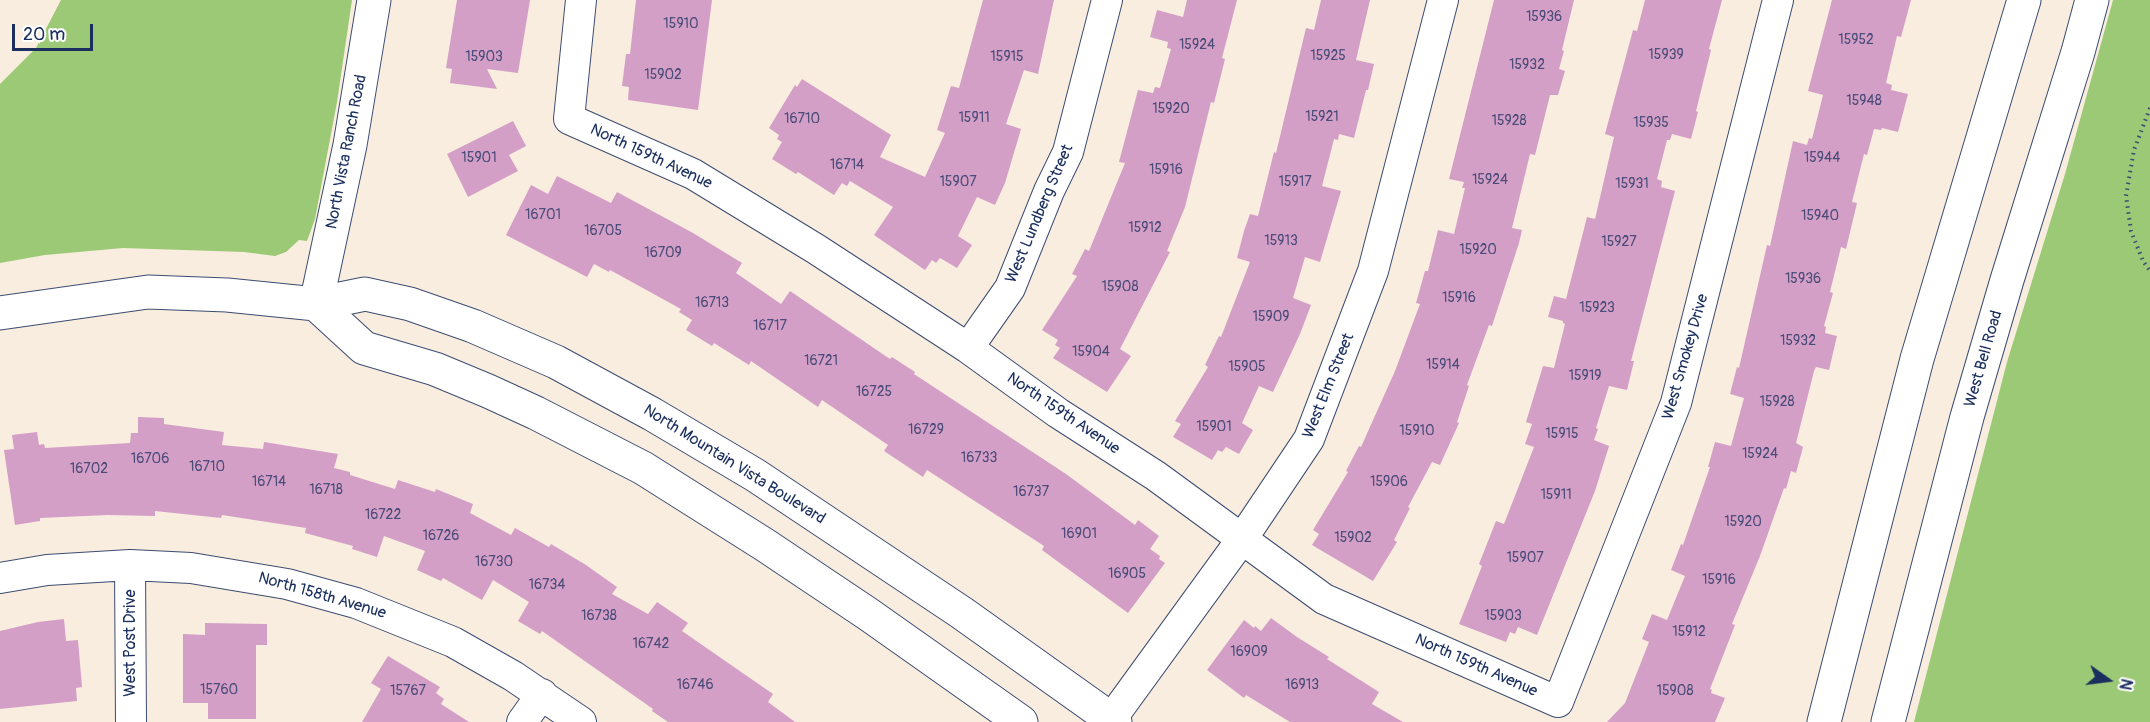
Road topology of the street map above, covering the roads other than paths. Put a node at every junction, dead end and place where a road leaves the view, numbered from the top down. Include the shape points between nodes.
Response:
1 (374, 0) edge
2 (580, 0) edge
3 (1107, 0) edge
4 (1443, 0) edge
5 (1778, 0) edge
6 (2024, 0) edge
7 (2092, 0) edge
8 (316, 304) junction
9 (0, 313) edge
10 (968, 348) junction
11 (1242, 539) junction
12 (130, 565) junction
13 (0, 578) edge
14 (542, 694) junction
15 (1558, 702) joint
16 (1112, 721) edge
17 (131, 722) edge
18 (522, 722) edge
19 (581, 722) edge
20 (1021, 722) edge
21 (1824, 722) edge
22 (1888, 722) edge

1 - 8 street, North Vista Ranch Road via 350,145
2 - 10 street, North 159th Avenue via 569,119 693,174
3 - 10 street, West Lundberg Street via 1068,152 1010,288
4 - 11 street, West Elm Street via 1373,271 1309,439
5 - 15 street, West Smokey Drive via 1676,403
6 - 21 street via 1917,359
7 - 22 street, West Bell Road via 1967,417
8 - 9 street, North Mountain Vista Boulevard via 148,292
8 - 16 street, North Mountain Vista Boulevard via 365,294 410,304 556,362 755,476 962,613
8 - 20 street via 364,348 435,369 488,391 643,468 868,614
10 - 11 street, North 159th Avenue
11 - 15 street, North 159th Avenue via 1324,599
11 - 16 street, West Elm Street
12 - 13 street, North 158th Avenue via 47,570
12 - 14 street, North 158th Avenue via 253,577 356,603 453,642
12 - 17 street, West Post Drive
14 - 18 street
14 - 19 street, North 158th Avenue

